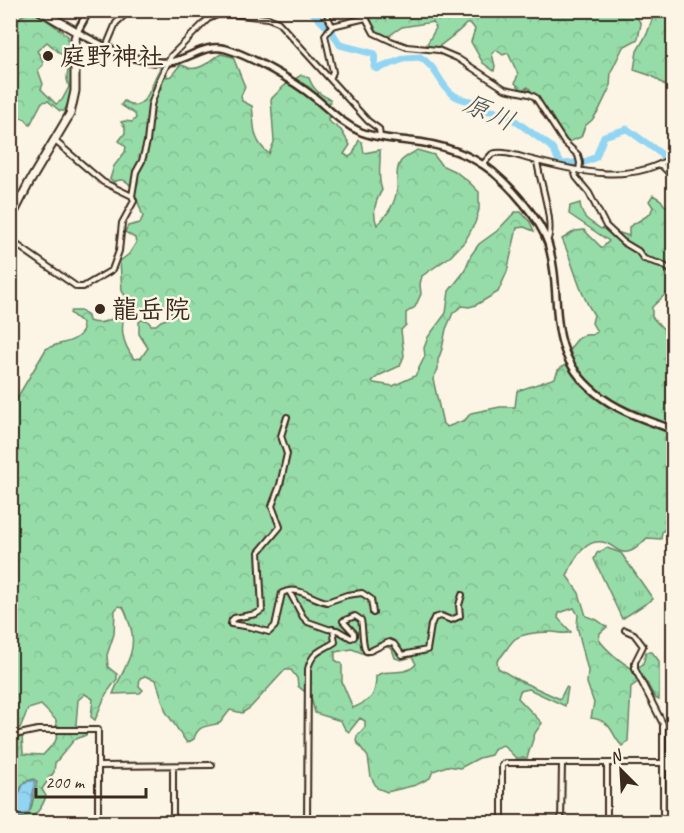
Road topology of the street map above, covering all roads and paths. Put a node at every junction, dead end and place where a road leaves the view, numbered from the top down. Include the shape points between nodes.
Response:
1 (39, 10) edge
2 (89, 10) edge
3 (130, 10) edge
4 (320, 10) edge
5 (325, 12) edge
6 (330, 28) junction
7 (77, 32) junction
8 (106, 47) junction
9 (168, 62) junction
10 (330, 79) junction
11 (380, 137) junction
12 (55, 140) junction
13 (674, 156) edge
14 (537, 161) junction
15 (483, 164) junction
16 (662, 164) junction
17 (577, 171) junction
18 (674, 178) edge
19 (132, 196) junction
20 (10, 220) edge
21 (10, 240) edge
22 (547, 241) junction
23 (674, 273) edge
24 (287, 417) dead end
25 (674, 430) edge
26 (289, 591) junction
27 (462, 595) dead end
28 (374, 613) dead end
29 (333, 629) junction
30 (625, 630) dead end
31 (10, 736) edge
32 (562, 763) junction
33 (607, 763) junction
34 (663, 763) junction
35 (212, 765) dead end
36 (99, 766) junction
37 (173, 766) junction
38 (674, 821) edge
39 (98, 822) edge
40 (173, 822) edge
41 (307, 822) edge
42 (411, 822) edge
43 (502, 822) edge
44 (561, 822) edge
45 (607, 822) edge
46 (663, 822) edge

1 - 7 highway
2 - 7 street
3 - 8 street via 116,23
4 - 5 street
5 - 6 street
6 - 10 street via 325,40 333,72
6 - 17 street via 366,18 374,33 391,41 438,50 505,89 535,97 580,161
7 - 8 street
7 - 12 highway via 74,103
8 - 9 street via 146,60
9 - 10 street via 212,17 249,16 278,21
9 - 11 street via 212,47 228,50 304,89 350,127
9 - 19 street via 151,105 147,141
10 - 11 street via 379,129
11 - 15 street via 442,146
12 - 19 street via 103,182
12 - 20 highway
13 - 16 street
14 - 15 street via 497,152
14 - 17 street
14 - 22 street via 548,215
15 - 22 street via 535,218
16 - 17 street via 628,172
16 - 18 street
17 - 23 street via 576,177 606,226 644,259
19 - 21 street via 134,201 122,223 114,267 83,287 77,287
22 - 25 street via 560,336 574,369 612,405
24 - 26 street via 281,435 287,454 272,506 280,527 258,555 262,610 234,618 231,624 269,632 275,626 280,596
26 - 28 street via 327,602 362,593 371,599
26 - 29 street via 308,622
27 - 29 street via 460,616 451,620 434,618 427,650 422,652 402,655 388,642 366,651 361,620 355,616 343,621 354,637 348,638
29 - 41 street via 335,642 316,651 308,669
30 - 34 street via 643,646 634,669 662,721
31 - 36 street via 38,730 98,730
32 - 33 street
32 - 43 street via 502,765
32 - 44 street
33 - 34 street
33 - 45 street
34 - 46 street
35 - 37 street
36 - 37 street
36 - 39 street
37 - 40 street
38 - 46 street
42 - 43 street
43 - 44 street
44 - 45 street
45 - 46 street

